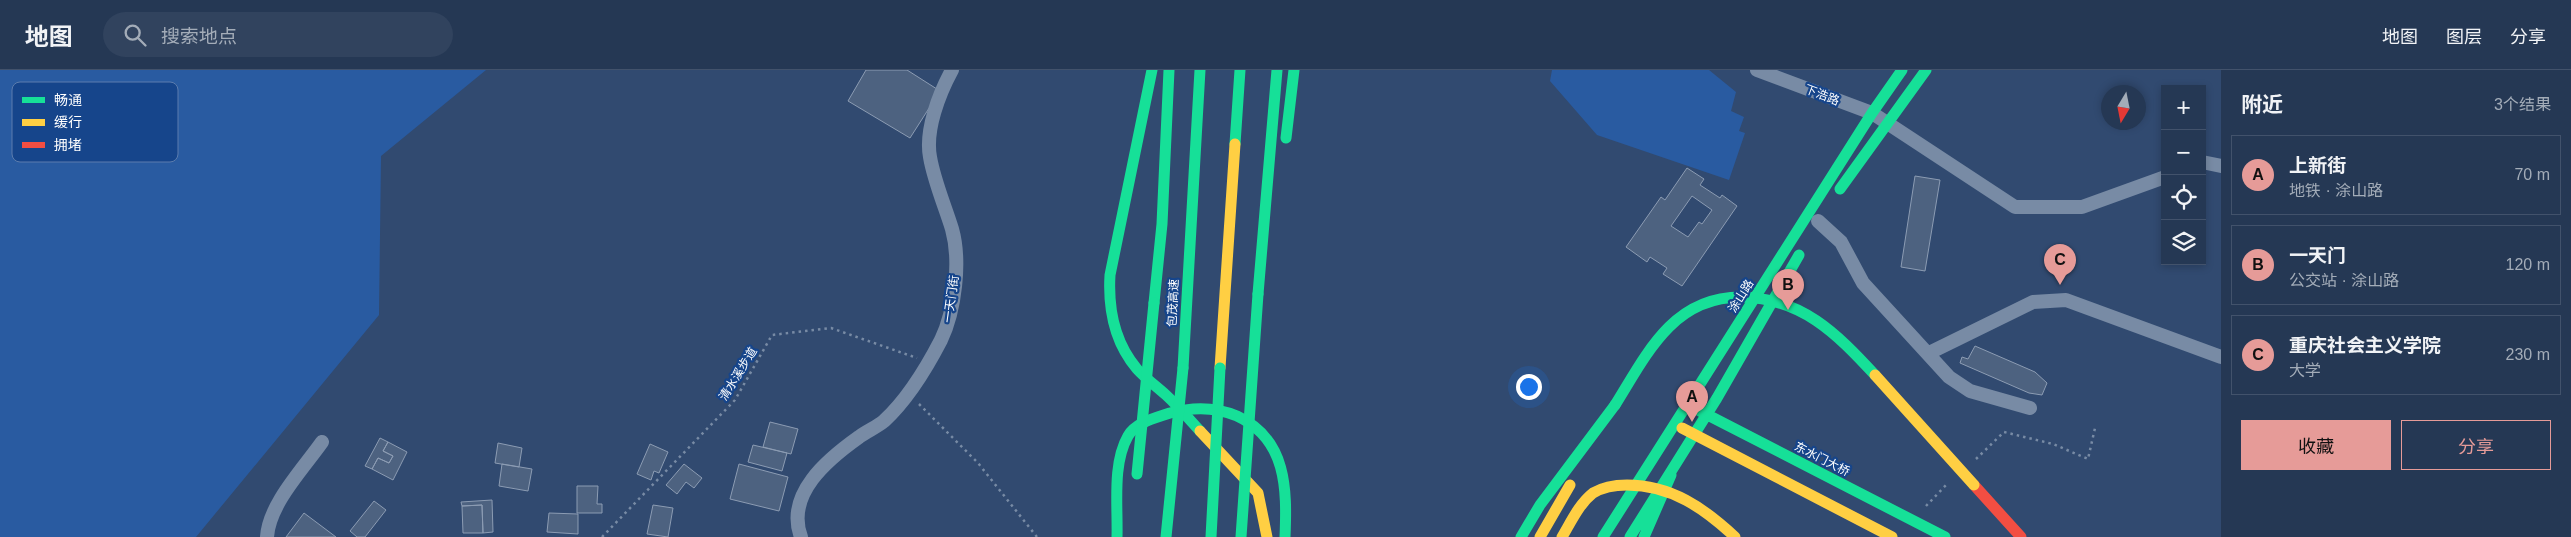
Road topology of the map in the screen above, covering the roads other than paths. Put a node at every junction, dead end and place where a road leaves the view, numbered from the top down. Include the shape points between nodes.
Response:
1 (952, 70) edge
2 (1169, 70) edge
3 (1200, 70) edge
4 (1240, 70) edge
5 (1277, 70) edge
6 (1294, 70) edge
7 (1757, 70) edge
8 (1902, 70) edge
9 (1926, 70) edge
10 (1152, 71) edge
11 (1872, 114) junction
12 (1886, 124) junction
13 (1284, 154) dead end
14 (2206, 163) edge
15 (2221, 166) edge
16 (2161, 178) edge
17 (1280, 183) dead end
18 (1835, 197) dead end
19 (1818, 221) dead end
20 (1804, 246) dead end
21 (1259, 288) junction
22 (1928, 353) junction
23 (2221, 357) edge
24 (1615, 405) junction
25 (1688, 405) junction
26 (2030, 408) dead end
27 (1706, 416) junction
28 (1676, 424) junction
29 (1694, 436) junction
30 (322, 442) dead end
31 (1671, 475) junction
32 (1136, 483) dead end
33 (267, 537) edge
34 (801, 537) edge
35 (1117, 537) edge
36 (1166, 537) edge
37 (1211, 537) edge
38 (1241, 537) edge
39 (1266, 537) edge
40 (1285, 537) edge
41 (1521, 537) edge
42 (1540, 537) edge
43 (1562, 537) edge
44 (1603, 537) edge
45 (1630, 537) edge
46 (1644, 537) edge
47 (1735, 537) edge
48 (1892, 537) edge
49 (1945, 537) edge
50 (2022, 537) edge

1 - 34 street, 一天门街 via 933,116 930,156 953,232 956,280 948,326 930,362 884,422 859,437 811,478 799,510
2 - 32 main road, bridge via 1163,205
3 - 36 main road, 包茂高速, bridge via 1183,368
4 - 37 main road, bridge
5 - 21 main road
6 - 13 main road
7 - 11 street, 下浩路
8 - 11 main road, 涂山路
9 - 12 main road
10 - 39 main road, bridge via 1110,275 1112,321 1125,353 1138,370 1166,395 1258,493
11 - 12 street, 下浩路
11 - 25 main road, 涂山路
12 - 16 street, 下浩路 via 2015,207 2082,207
12 - 18 main road
14 - 15 street
17 - 21 main road
19 - 22 street via 1841,242 1863,283
20 - 27 main road
21 - 38 main road, bridge
22 - 23 street via 2033,302 2066,300
22 - 26 street via 1948,378 1970,391
24 - 41 main road via 1540,505
24 - 42 main road
24 - 50 main road, bridge via 1664,332 1693,307 1748,296 1768,297 1790,304 1809,314 1846,344
25 - 27 main road, 东水门大桥
25 - 28 main road, 涂山路
27 - 29 main road
27 - 49 main road, 东水门大桥
28 - 29 main road
28 - 44 main road, 涂山路
29 - 31 main road
29 - 48 main road
30 - 33 street via 276,507
31 - 45 main road
31 - 46 main road
35 - 40 main road, bridge via 1121,454 1129,435 1139,424 1191,407 1223,411 1248,419 1261,430 1276,451 1282,470 1288,497
43 - 47 main road, bridge via 1593,494 1608,486 1640,484 1667,490 1690,500

